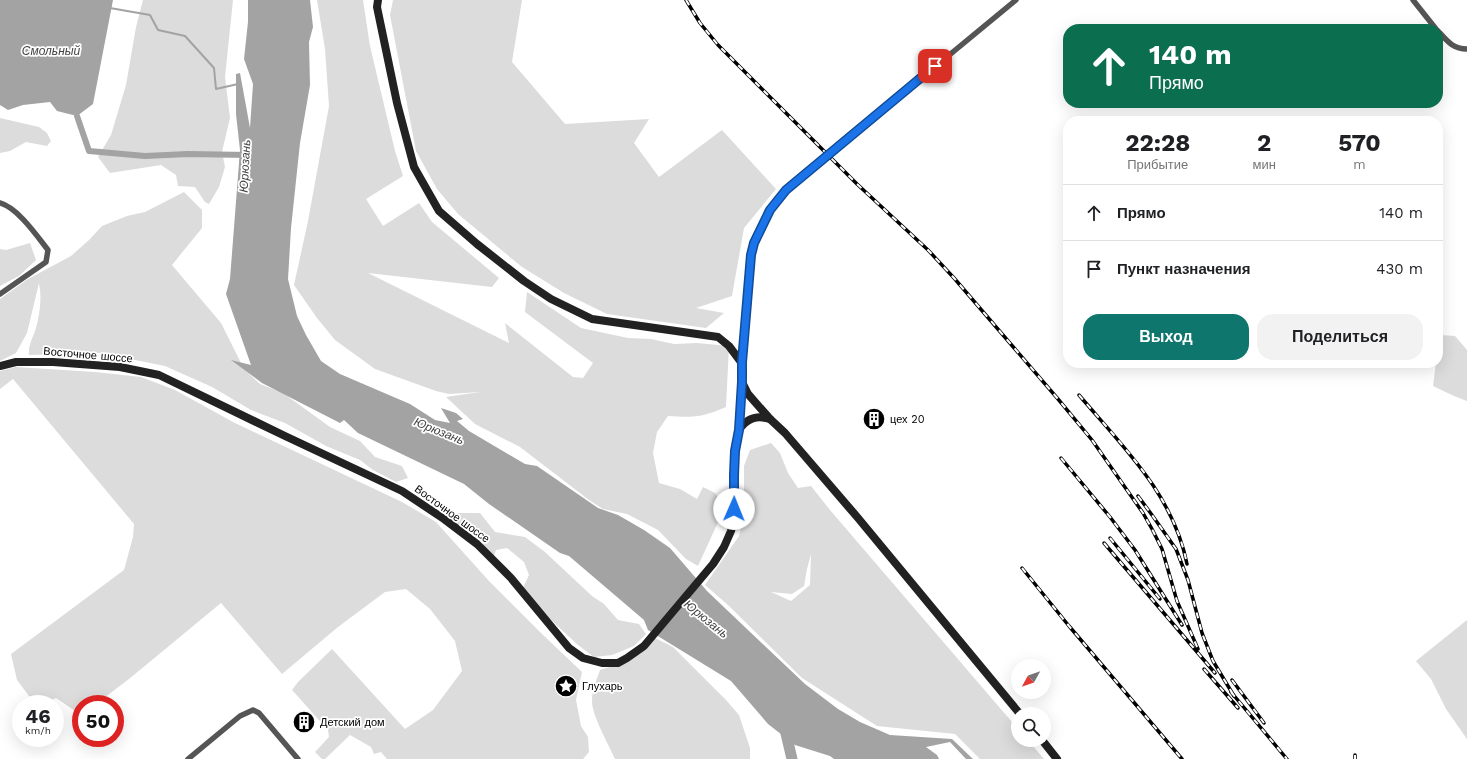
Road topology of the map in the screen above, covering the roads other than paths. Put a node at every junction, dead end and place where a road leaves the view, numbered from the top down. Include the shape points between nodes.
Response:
1 (378, 0) edge
2 (1016, 0) edge
3 (1413, 0) edge
4 (1432, 24) edge
5 (1443, 36) edge
6 (1467, 49) edge
7 (0, 203) edge
8 (0, 294) edge
9 (742, 362) junction
10 (0, 366) edge
11 (742, 382) junction
12 (770, 419) junction
13 (739, 430) junction
14 (1014, 707) edge
15 (1048, 747) edge
16 (190, 757) edge
17 (298, 759) edge
18 (1057, 759) edge

1 - 9 main road via 377,7 396,103 414,167 439,211 524,281 551,299 592,319 718,337
2 - 9 street via 786,190 770,210 754,243
3 - 4 street
5 - 6 street via 1451,45
7 - 8 street via 22,218 48,250 46,262
9 - 11 main road, Восточное шоссе
10 - 13 main road, Восточное шоссе via 16,362 53,362 120,367 159,375 408,495 477,544 511,578 569,648 583,658 602,664 618,663 644,646 713,564 724,547 734,518 735,451
11 - 12 main road via 748,394
11 - 13 main road, Восточное шоссе
12 - 13 main road via 761,416 750,419 743,423
12 - 14 main road via 858,518
15 - 18 main road
16 - 17 street via 240,716 253,710

